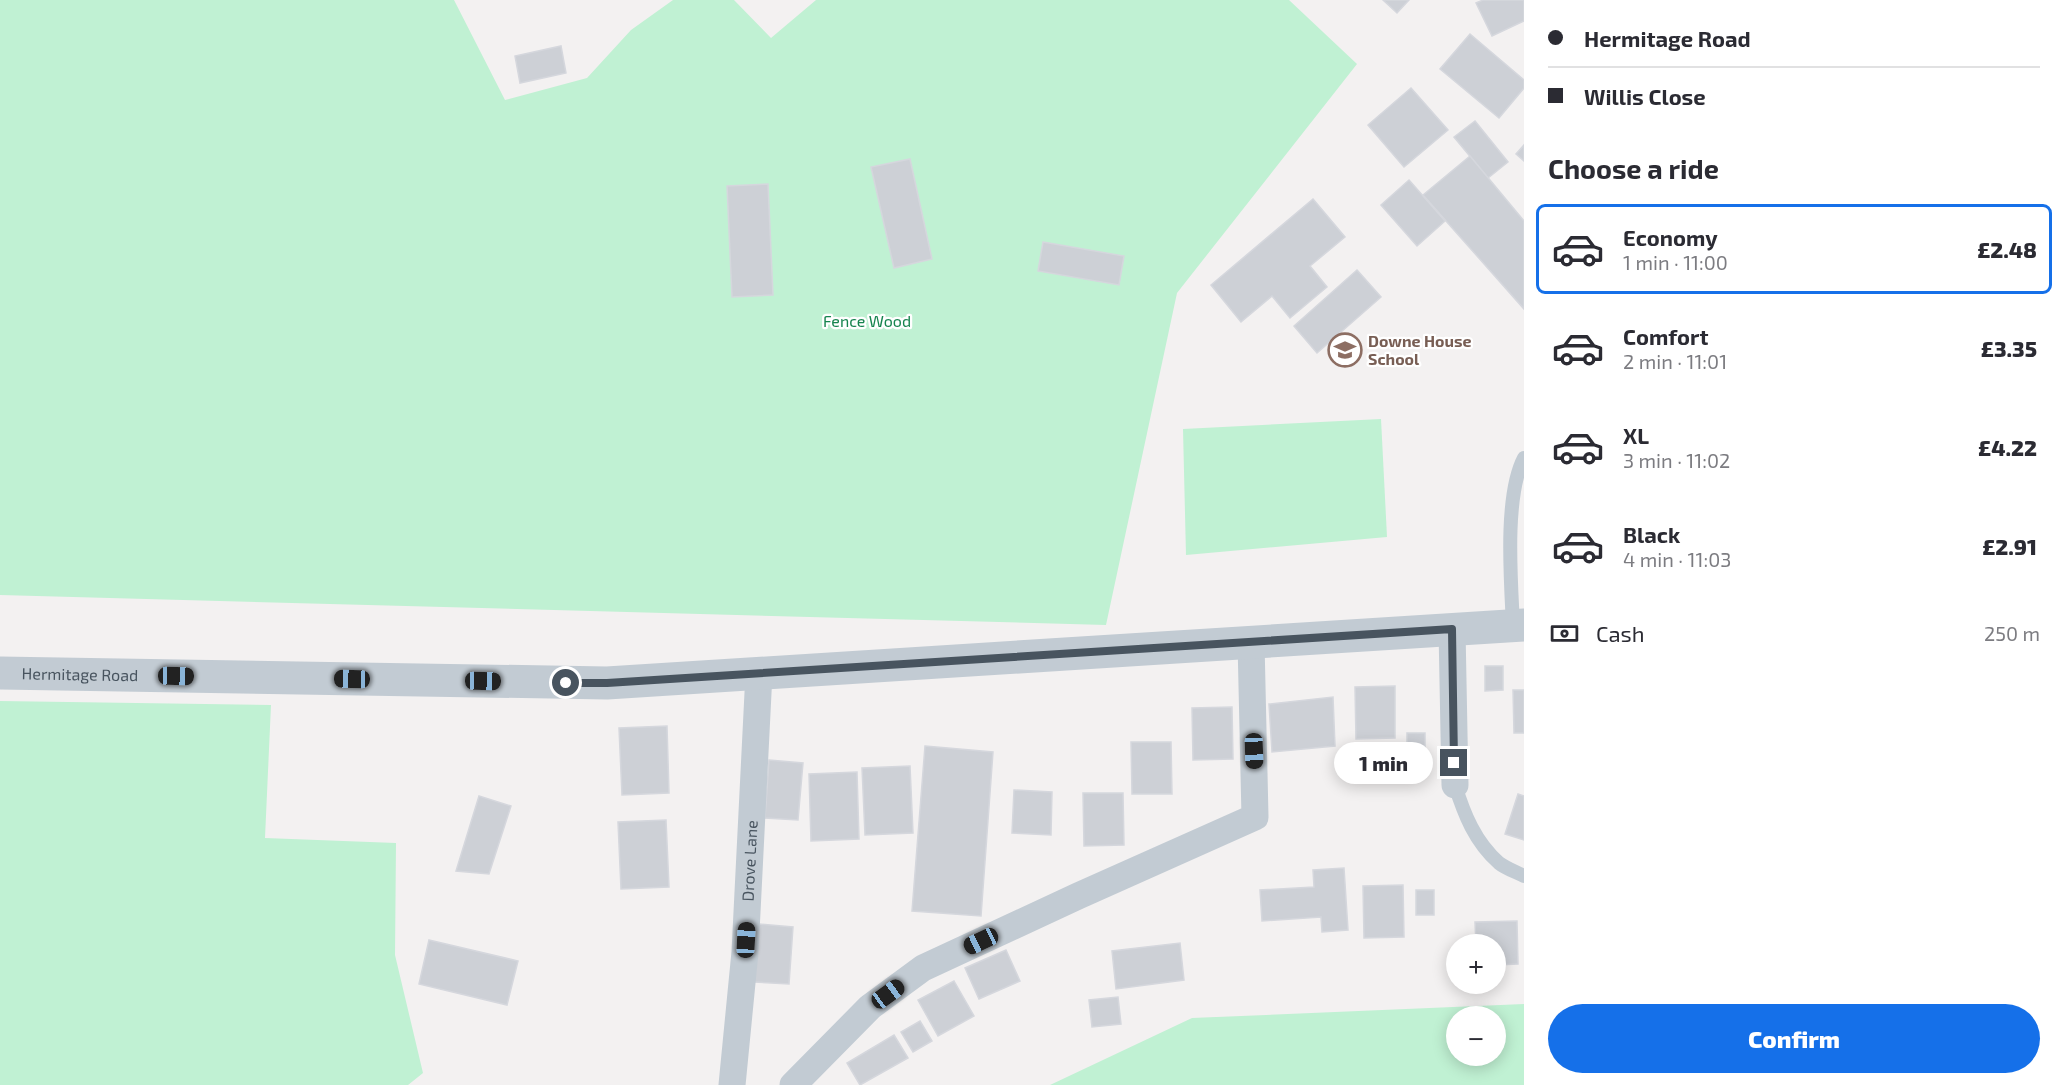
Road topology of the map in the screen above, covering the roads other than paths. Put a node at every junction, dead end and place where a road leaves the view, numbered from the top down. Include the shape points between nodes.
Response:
1 (1524, 458) edge
2 (1518, 625) edge
3 (1452, 629) junction
4 (1251, 642) junction
5 (0, 673) edge
6 (759, 673) junction
7 (1455, 785) joint
8 (1524, 876) edge
9 (732, 1085) edge
10 (793, 1085) edge

1 - 2 lane via 1515,482 1511,555
2 - 3 street, Hermitage Road
3 - 4 street, Hermitage Road
3 - 7 street
4 - 6 street, Hermitage Road
4 - 10 street via 1255,817 922,968 870,1006
5 - 6 street, Hermitage Road via 607,683
6 - 9 street, Drove Lane via 745,952
7 - 8 lane via 1465,816 1479,841 1500,864

